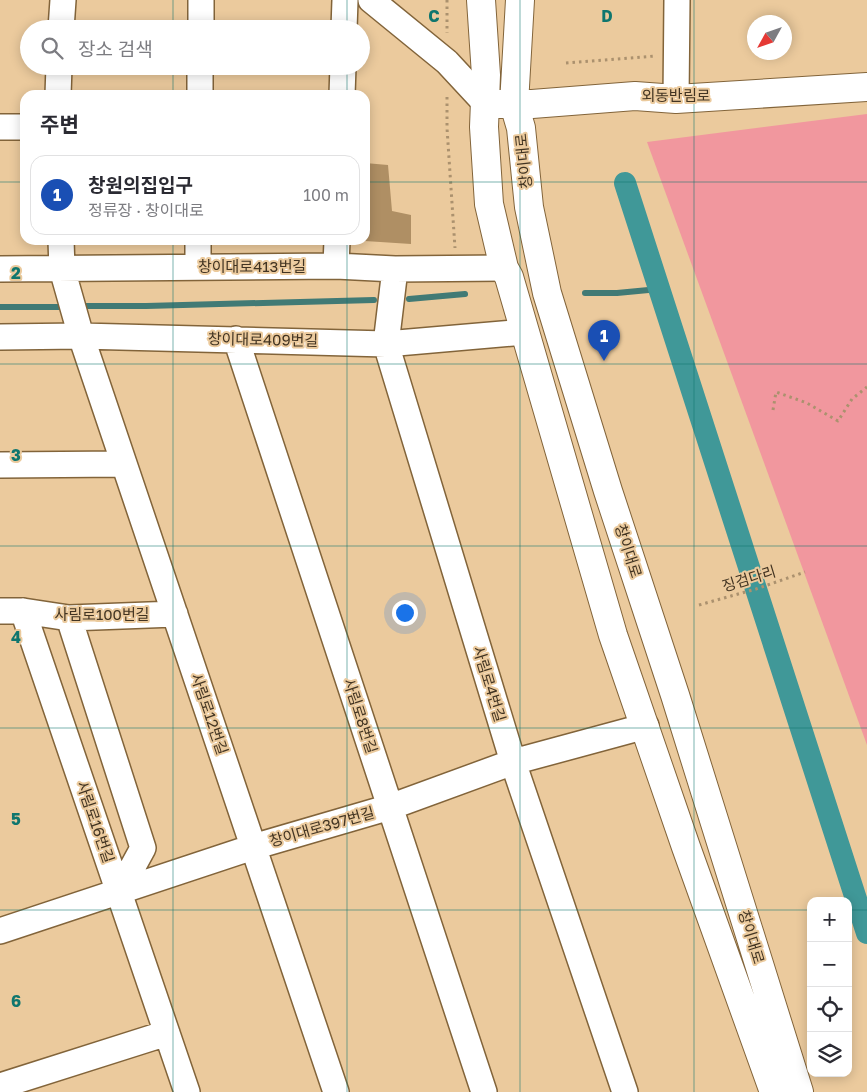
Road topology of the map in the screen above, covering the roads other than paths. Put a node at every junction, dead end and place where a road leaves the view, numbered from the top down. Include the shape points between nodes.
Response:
1 (63, 0) edge
2 (201, 0) edge
3 (345, 0) edge
4 (371, 0) edge
5 (481, 0) edge
6 (520, 0) edge
7 (677, 0) edge
8 (62, 20) edge
9 (201, 20) edge
10 (344, 20) edge
11 (59, 75) edge
12 (200, 75) edge
13 (342, 75) edge
14 (867, 87) edge
15 (58, 90) edge
16 (200, 90) edge
17 (342, 90) edge
18 (676, 99) junction
19 (520, 100) junction
20 (486, 104) junction
21 (0, 127) edge
22 (20, 127) edge
23 (61, 245) edge
24 (198, 245) edge
25 (337, 245) edge
26 (336, 266) junction
27 (198, 267) junction
28 (0, 269) edge
29 (395, 269) junction
30 (507, 272) junction
31 (64, 275) junction
32 (523, 325) junction
33 (79, 330) junction
34 (0, 338) edge
35 (236, 340) junction
36 (386, 344) junction
37 (124, 464) junction
38 (0, 465) edge
39 (11, 611) edge
40 (175, 614) junction
41 (69, 618) junction
42 (646, 726) junction
43 (513, 762) junction
44 (390, 808) junction
45 (253, 847) junction
46 (119, 892) junction
47 (0, 931) edge
48 (167, 1033) junction
49 (0, 1086) edge
50 (187, 1092) edge
51 (336, 1092) edge
52 (484, 1092) edge
53 (624, 1092) edge
54 (774, 1092) edge
55 (800, 1092) edge

1 - 8 street
2 - 9 street
3 - 10 street
4 - 20 street via 447,62
5 - 20 main road
6 - 19 main road, 창이대로
7 - 18 street
11 - 15 street
12 - 16 street
13 - 17 street
14 - 18 main road, 외동반림로
18 - 19 main road, 외동반림로 via 636,96
19 - 20 main road, 외동반림로
19 - 55 main road, 창이대로 via 529,207 553,311
20 - 30 main road via 484,126 489,204
21 - 22 street
23 - 31 street, 사림로12번길
24 - 27 street
25 - 26 street
26 - 27 street, 창이대로413번길
26 - 29 street, 창이대로413번길
27 - 31 street, 창이대로413번길
28 - 31 street, 창이대로413번길
29 - 30 street, 창이대로413번길 via 457,268
29 - 36 street, 사림로4번길
30 - 32 main road, 창이대로
31 - 33 street, 사림로12번길
32 - 36 street, 창이대로409번길
32 - 42 main road, 창이대로 via 613,635
33 - 34 street, 창이대로409번길
33 - 35 street, 창이대로409번길
33 - 37 street, 사림로12번길
35 - 36 street, 창이대로409번길
35 - 44 street, 사림로8번길
36 - 43 street, 사림로4번길
37 - 38 street
37 - 40 street, 사림로12번길
39 - 41 street, 사림로100번길
39 - 46 street, 사림로16번길
40 - 41 street, 사림로100번길
40 - 45 street, 사림로12번길
41 - 46 street via 143,848
42 - 43 street, 창이대로397번길
42 - 54 main road, 창이대로
43 - 44 street, 창이대로397번길
43 - 53 street, 사림로4번길
44 - 45 street, 창이대로397번길
44 - 52 street, 사림로8번길
45 - 46 street, 창이대로397번길
45 - 51 street, 사림로12번길
46 - 47 street, 창이대로397번길
46 - 48 street, 사림로16번길
48 - 49 street
48 - 50 street, 사림로16번길

